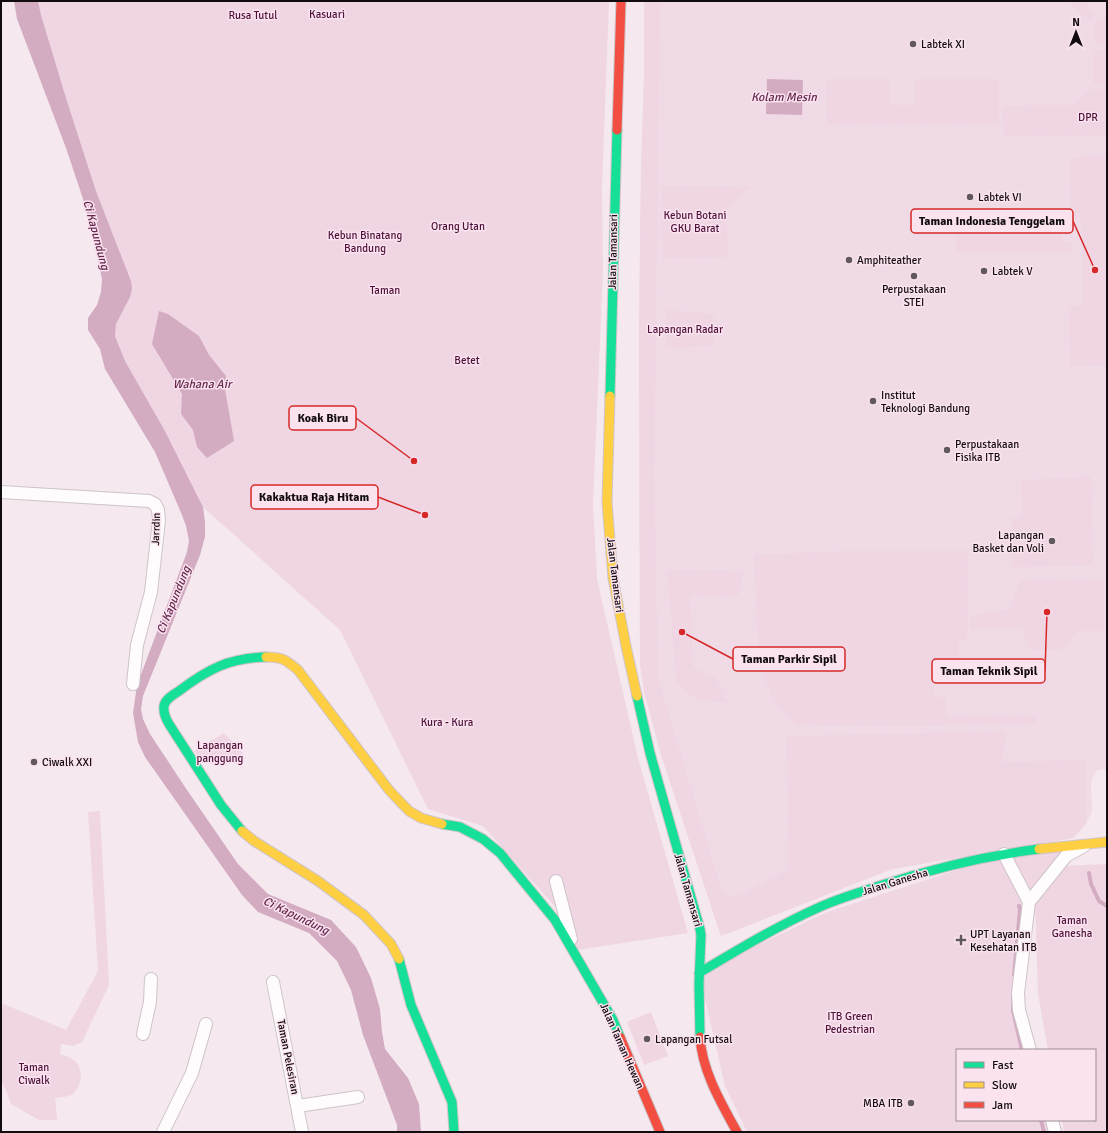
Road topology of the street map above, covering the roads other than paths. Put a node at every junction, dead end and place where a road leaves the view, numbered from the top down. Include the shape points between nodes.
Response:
1 (621, 1) edge
2 (1, 492) edge
3 (133, 684) dead end
4 (1107, 842) edge
5 (1090, 843) junction
6 (1004, 854) junction
7 (556, 881) dead end
8 (1029, 902) junction
9 (572, 948) junction
10 (699, 973) junction
11 (151, 979) dead end
12 (273, 982) dead end
13 (206, 1024) dead end
14 (143, 1034) dead end
15 (1030, 1049) edge
16 (358, 1097) dead end
17 (298, 1106) junction
18 (1052, 1121) edge
19 (163, 1132) edge
20 (302, 1132) edge
21 (454, 1132) edge
22 (660, 1132) edge
23 (737, 1132) edge
24 (1055, 1132) edge

1 - 10 street, Jalan Tamansari via 607,502 613,578 650,753 700,929
2 - 3 street, Jarrdin via 149,501 156,504 159,520 151,592 137,645
4 - 5 street, Jalan Ganesha
5 - 6 street, Jalan Ganesha
5 - 8 street via 1066,856
6 - 8 street
6 - 10 street, Jalan Ganesha via 884,885 826,905 790,922
7 - 9 street
8 - 15 street via 1018,993 1019,1010
9 - 21 street, Jalan Taman Hewan via 555,920 500,853 483,839 460,827 421,818 389,790 298,670 286,660 257,657 220,664 166,701 163,712 169,724 221,805 241,830 364,915 391,944 398,956 417,1021 452,1102
9 - 22 street, Jalan Taman Hewan via 613,1020
10 - 23 street, Jalan Tamansari via 699,1030 702,1053 725,1111
11 - 14 street via 150,1002
12 - 17 street, Taman Pelesiran
13 - 19 street via 192,1073
16 - 17 street
17 - 20 street, Taman Pelesiran
18 - 24 street

